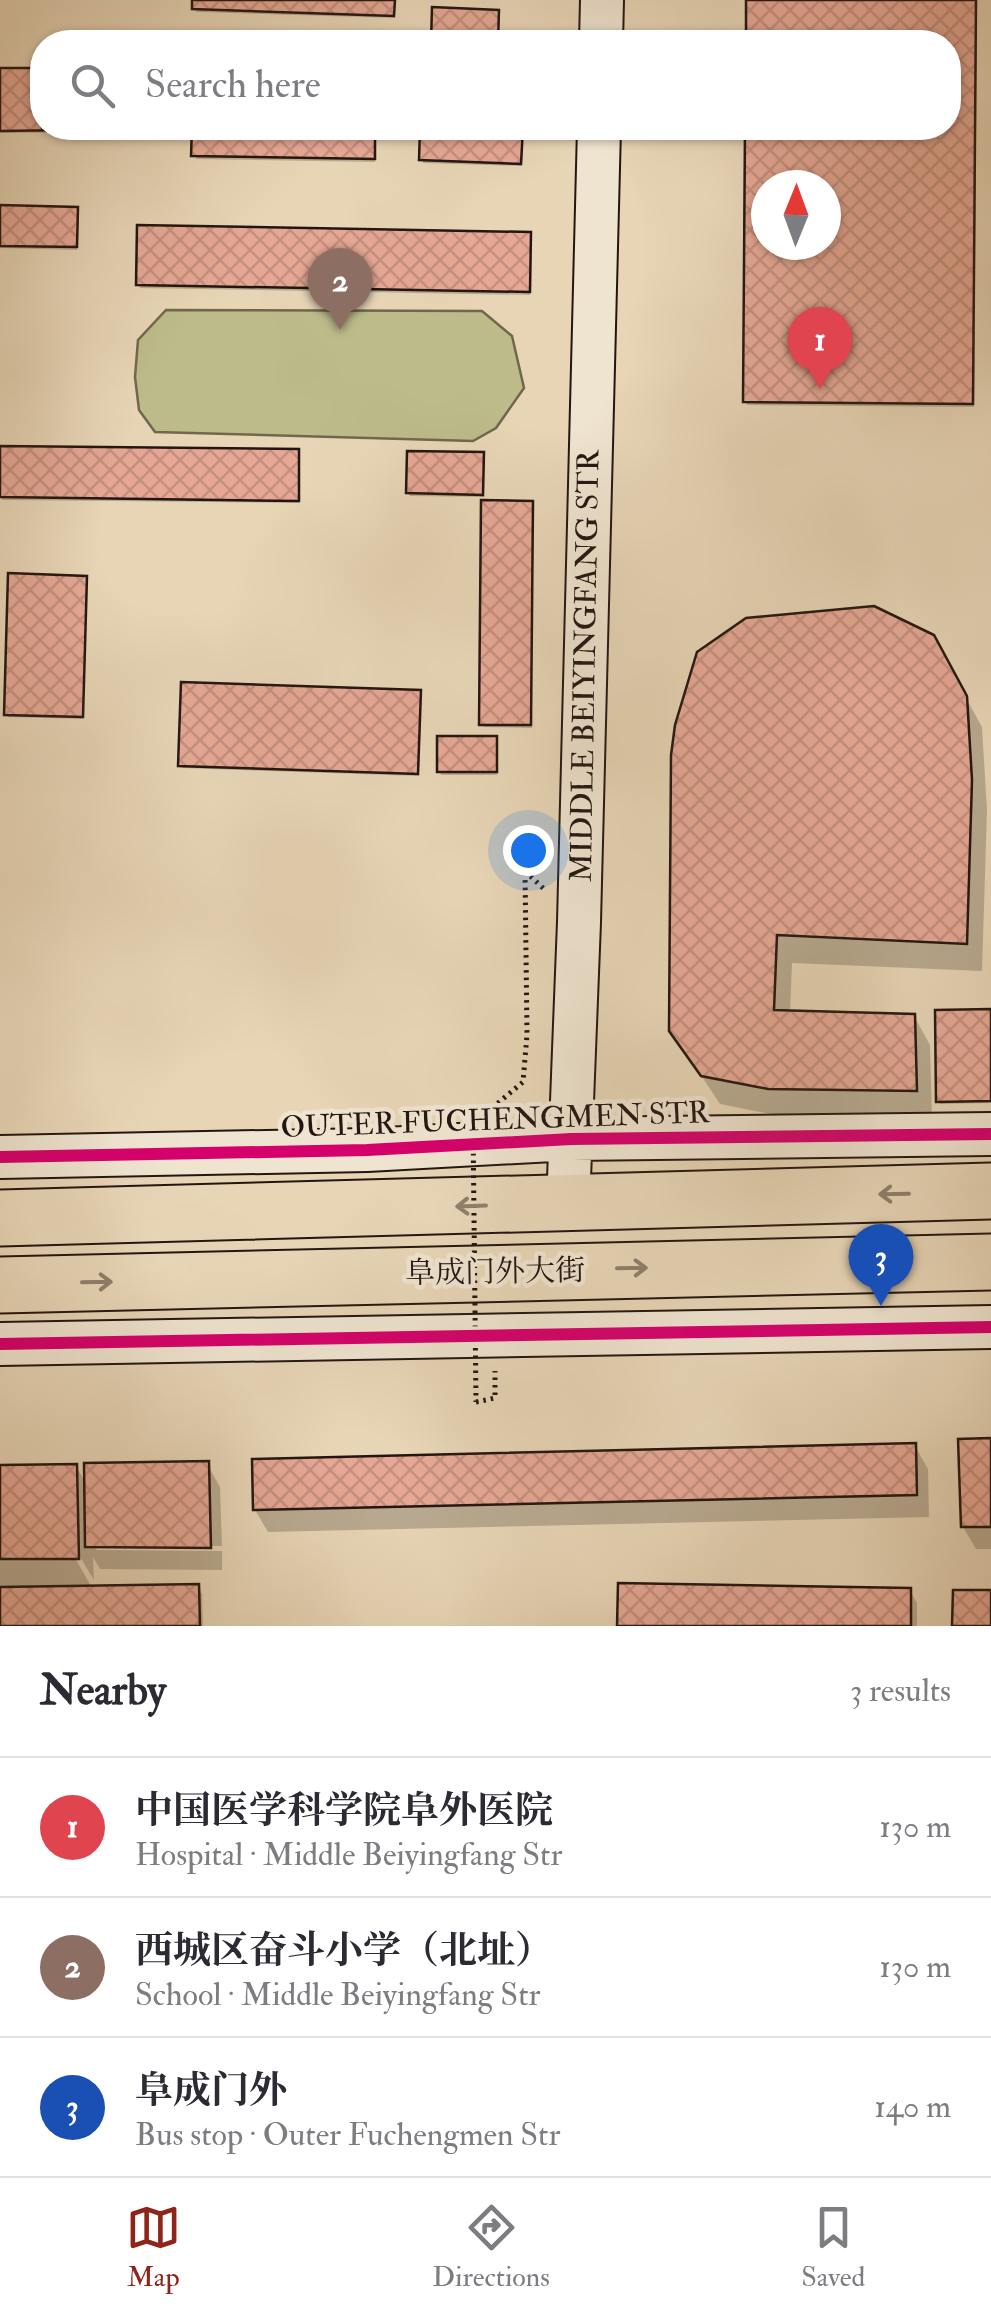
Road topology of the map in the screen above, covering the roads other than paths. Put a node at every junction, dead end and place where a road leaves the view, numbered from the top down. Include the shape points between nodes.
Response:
1 (602, 0) edge
2 (601, 30) edge
3 (598, 140) edge
4 (991, 1134) edge
5 (571, 1139) junction
6 (0, 1157) edge
7 (991, 1191) edge
8 (568, 1204) junction
9 (0, 1218) edge
10 (991, 1262) edge
11 (0, 1285) edge
12 (991, 1327) edge
13 (0, 1344) edge

1 - 2 street
3 - 5 street, MIDDLE BEIYINGFANG STR
4 - 5 street, OUTER FUCHENGMEN STR
5 - 6 street, OUTER FUCHENGMEN STR
5 - 8 street, MIDDLE BEIYINGFANG STR
7 -> 8 highway
8 -> 9 highway
11 -> 10 highway, 阜成门外大街
12 - 13 street

